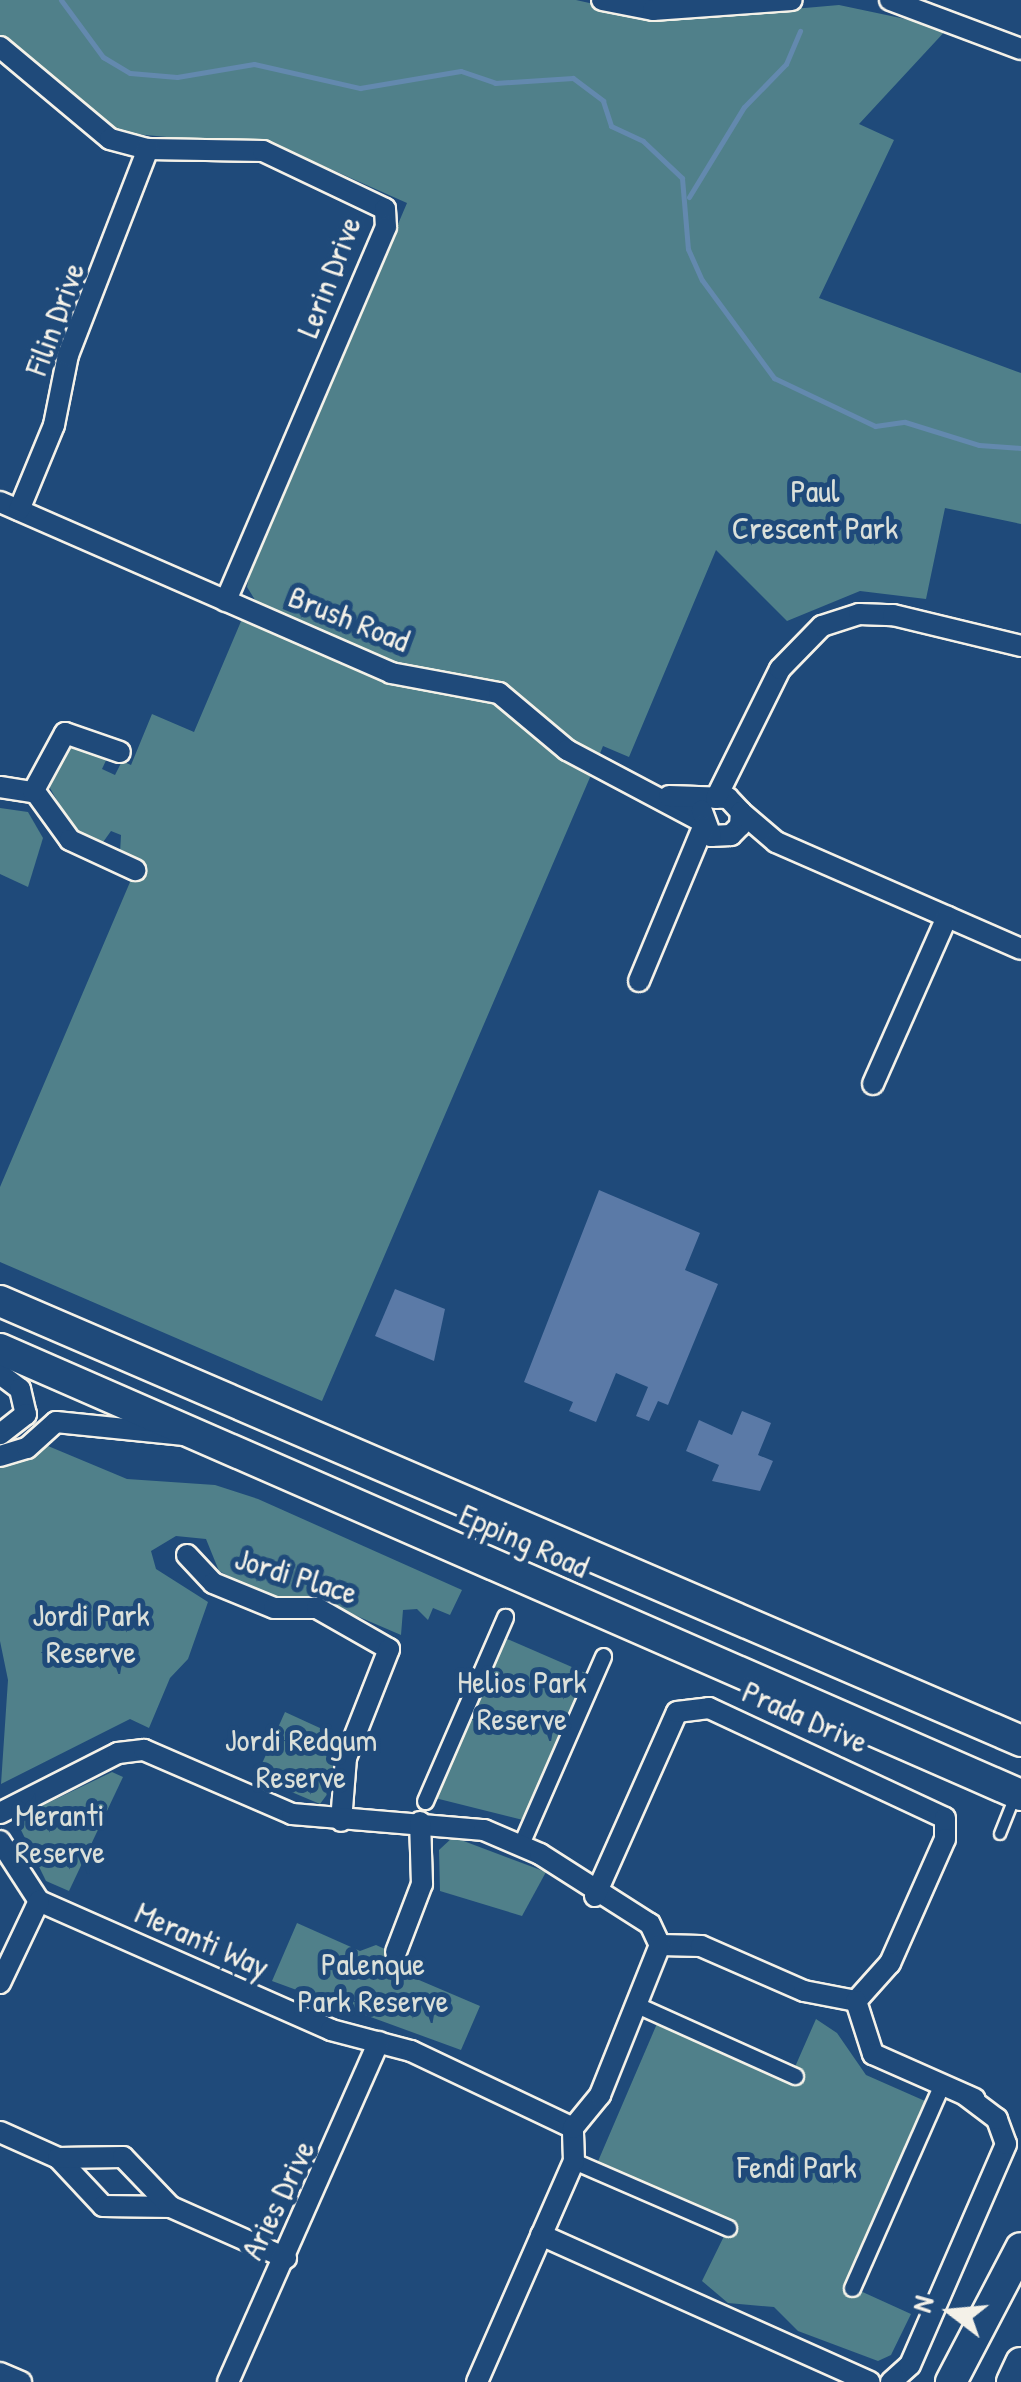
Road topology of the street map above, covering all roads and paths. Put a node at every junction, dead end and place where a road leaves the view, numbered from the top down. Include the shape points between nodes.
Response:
1 (602, 0) edge
2 (792, 0) edge
3 (890, 0) edge
4 (0, 47) edge
5 (1021, 48) edge
6 (148, 148) junction
7 (10, 506) edge
8 (226, 601) junction
9 (1021, 646) edge
10 (120, 752) dead end
11 (740, 755) junction
12 (0, 787) edge
13 (32, 792) junction
14 (667, 796) junction
15 (713, 799) junction
16 (739, 809) junction
17 (713, 830) junction
18 (776, 842) junction
19 (135, 870) dead end
20 (947, 916) junction
21 (1021, 949) edge
22 (639, 981) dead end
23 (873, 1084) dead end
24 (0, 1301) edge
25 (0, 1349) edge
26 (0, 1374) edge
27 (1, 1434) edge
28 (196, 1436) junction
29 (0, 1456) edge
30 (187, 1556) dead end
31 (505, 1616) dead end
32 (603, 1656) dead end
33 (1021, 1741) edge
34 (1019, 1794) edge
35 (422, 1812) junction
36 (0, 1813) edge
37 (340, 1821) junction
38 (1000, 1834) dead end
39 (0, 1841) edge
40 (520, 1844) junction
41 (595, 1896) junction
42 (39, 1901) junction
43 (660, 1944) junction
44 (396, 1952) dead end
45 (0, 1982) edge
46 (639, 2006) junction
47 (857, 2008) junction
48 (379, 2042) junction
49 (795, 2076) dead end
50 (941, 2086) junction
51 (573, 2128) junction
52 (0, 2132) edge
53 (58, 2158) junction
54 (574, 2161) junction
55 (170, 2207) junction
56 (728, 2228) dead end
57 (541, 2235) junction
58 (1021, 2248) edge
59 (286, 2258) junction
60 (852, 2288) dead end
61 (1021, 2362) edge
62 (0, 2373) edge
63 (21, 2382) edge
64 (228, 2382) edge
65 (477, 2382) edge
66 (870, 2382) edge
67 (891, 2382) edge
68 (951, 2382) edge
69 (1012, 2382) edge

1 - 2 street via 654,10
3 - 5 street
4 - 6 street, Lerin Drive via 89,126
6 - 7 street, Filin Drive via 68,355 54,425
6 - 8 street, Lerin Drive via 281,156 375,198 387,218
7 - 8 street, Brush Road
8 - 14 street, Brush Road via 390,673 500,693 576,755
9 - 11 street via 892,614 839,619 789,655
10 - 13 street via 66,733
11 - 15 street
11 - 16 street
12 - 13 street
13 - 19 street via 70,840
14 - 15 street, Brush Road
14 - 17 street, Brush Road
15 - 16 street, Brush Road
15 - 17 street
16 - 17 street
16 - 18 street, Brush Road
17 - 18 street, Brush Road
17 - 22 street
18 - 20 street, Brush Road
20 - 21 street, Brush Road
20 - 23 street
24 - 33 main road, Epping Road
25 - 28 main road, Epping Road
26 - 27 street via 26,1400 19,1426
28 - 29 street via 56,1422 27,1448
28 - 34 main road, Epping Road
30 - 37 street, Jordi Place via 214,1583 274,1608 317,1608 389,1649 346,1758
31 - 35 street
32 - 40 street
34 - 38 lane
35 - 37 street
35 - 40 street
35 - 44 street via 422,1884
36 - 37 street via 134,1748 276,1810
39 - 42 street
40 - 41 street
41 - 43 street via 650,1924
41 - 47 street, Prada Drive via 677,1712 700,1706 942,1813 944,1839 880,2000
42 - 45 street
42 - 48 street, Meranti Way via 331,2030
43 - 46 street
43 - 47 street via 701,1946 834,2011
46 - 49 street
46 - 51 street via 600,2094
47 - 50 street via 872,2054
48 - 51 street, Meranti Way
48 - 59 street, Aries Drive
50 - 60 street
50 - 67 street via 966,2096 1003,2126 997,2172 910,2365
51 - 54 street
52 - 53 street
53 - 55 street via 103,2206
53 - 55 street via 123,2158
54 - 56 street
54 - 57 street
55 - 59 street
57 - 65 street
57 - 66 street
58 - 68 main road
59 - 64 street, Aries Drive
61 - 69 main road
62 - 63 street

